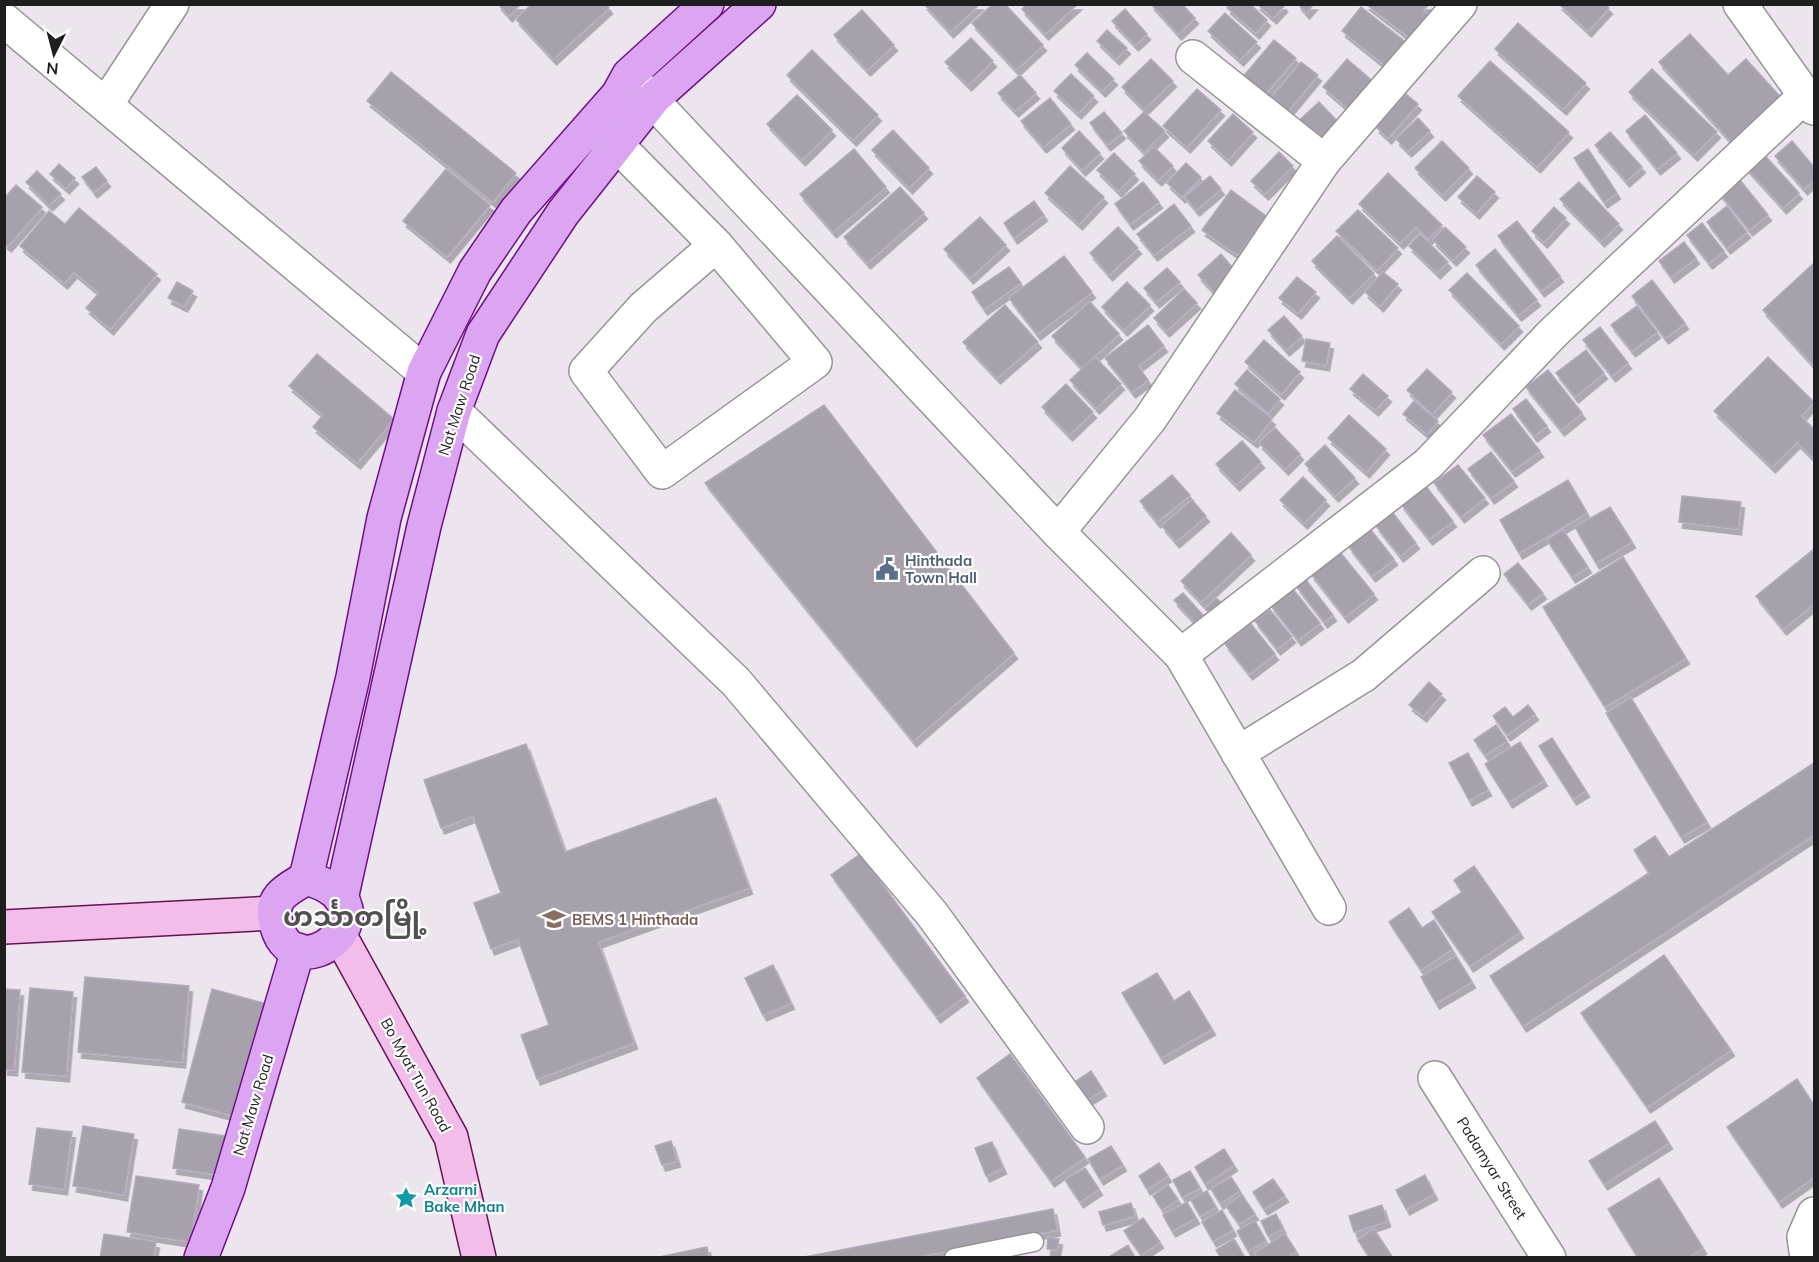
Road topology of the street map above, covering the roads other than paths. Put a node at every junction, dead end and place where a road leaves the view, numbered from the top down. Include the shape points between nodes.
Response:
1 (172, 4) edge
2 (707, 4) edge
3 (759, 4) edge
4 (1460, 4) edge
5 (1740, 4) edge
6 (4, 20) edge
7 (1193, 57) dead end
8 (629, 75) junction
9 (654, 98) junction
10 (1811, 101) edge
11 (107, 103) junction
12 (589, 128) junction
13 (618, 146) junction
14 (1324, 160) junction
15 (716, 244) junction
16 (424, 372) junction
17 (453, 411) junction
18 (1058, 532) junction
19 (1483, 573) dead end
20 (1181, 655) junction
21 (1238, 753) junction
22 (306, 878) junction
23 (341, 899) junction
24 (1329, 908) dead end
25 (274, 913) junction
26 (4, 927) edge
27 (340, 936) junction
28 (298, 950) junction
29 (1435, 1078) dead end
30 (1087, 1127) dead end
31 (1815, 1215) edge
32 (1034, 1242) dead end
33 (201, 1257) edge
34 (479, 1257) edge
35 (954, 1257) edge
36 (1549, 1257) edge
37 (1807, 1257) edge

1 - 11 street
2 - 8 main road
3 - 9 main road, Nat Maw Road
4 - 14 street
5 - 10 street
6 - 11 street
7 - 14 street
8 - 9 street
8 - 12 main road via 618,95
9 - 13 main road, Nat Maw Road
9 - 18 street
10 - 20 street via 1552,333 1428,464
11 - 16 street
12 - 13 street
12 - 16 main road via 516,211 475,271
13 - 15 street
13 - 17 main road, Nat Maw Road via 563,213 483,334
14 - 18 street via 1150,419
15 - 15 street via 815,362 662,472 586,370 643,308
16 - 22 main road via 384,518 353,677
17 - 23 main road, Nat Maw Road
17 - 30 street via 736,681 932,914
18 - 20 street
19 - 21 street via 1364,675
20 - 21 street
21 - 24 street
22 - 23 main road via 333,889
22 - 25 main road via 280,895
23 - 27 main road via 345,924
25 - 26 street
25 - 28 main road via 277,931
27 - 28 main road via 322,950
27 - 34 street, Bo Myat Tun Road via 451,1137
28 - 33 main road, Nat Maw Road via 228,1188
29 - 36 street, Padamyar Street
31 - 37 street via 1804,1237
32 - 35 lane

